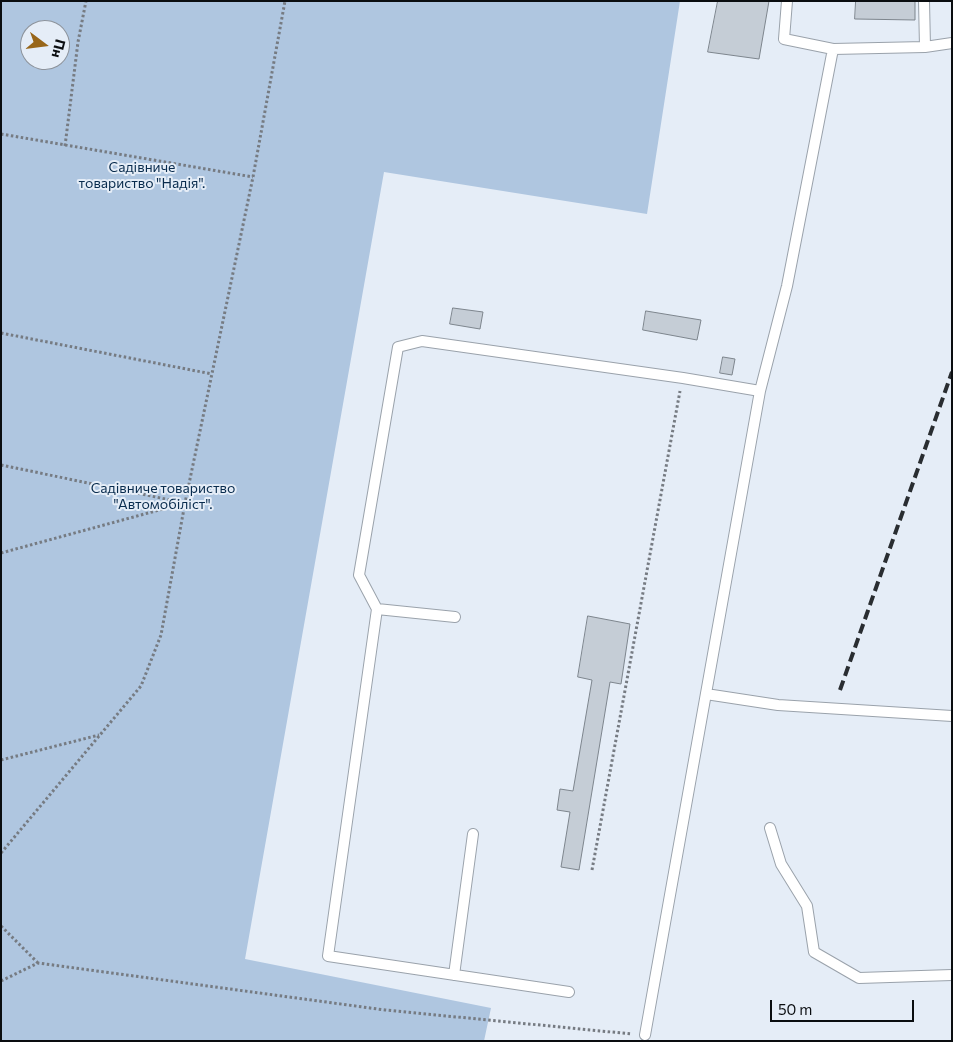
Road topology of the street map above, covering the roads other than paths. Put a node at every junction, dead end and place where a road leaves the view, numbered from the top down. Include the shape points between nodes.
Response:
1 (787, 1) edge
2 (924, 1) edge
3 (952, 43) edge
4 (925, 47) junction
5 (833, 49) junction
6 (760, 391) junction
7 (377, 609) junction
8 (455, 617) dead end
9 (706, 694) junction
10 (952, 716) edge
11 (770, 828) dead end
12 (473, 834) dead end
13 (454, 975) junction
14 (952, 975) edge
15 (568, 992) dead end
16 (644, 1035) road end

1 - 5 lane via 784,39
2 - 4 lane
3 - 4 lane
4 - 5 lane
5 - 6 lane via 787,286
6 - 7 lane via 422,341 398,347 360,575
6 - 9 lane
7 - 8 lane
7 - 13 lane via 328,956
9 - 10 lane via 778,706
9 - 16 lane
11 - 14 lane via 781,864 806,906 814,952 859,978
12 - 13 lane
13 - 15 lane

